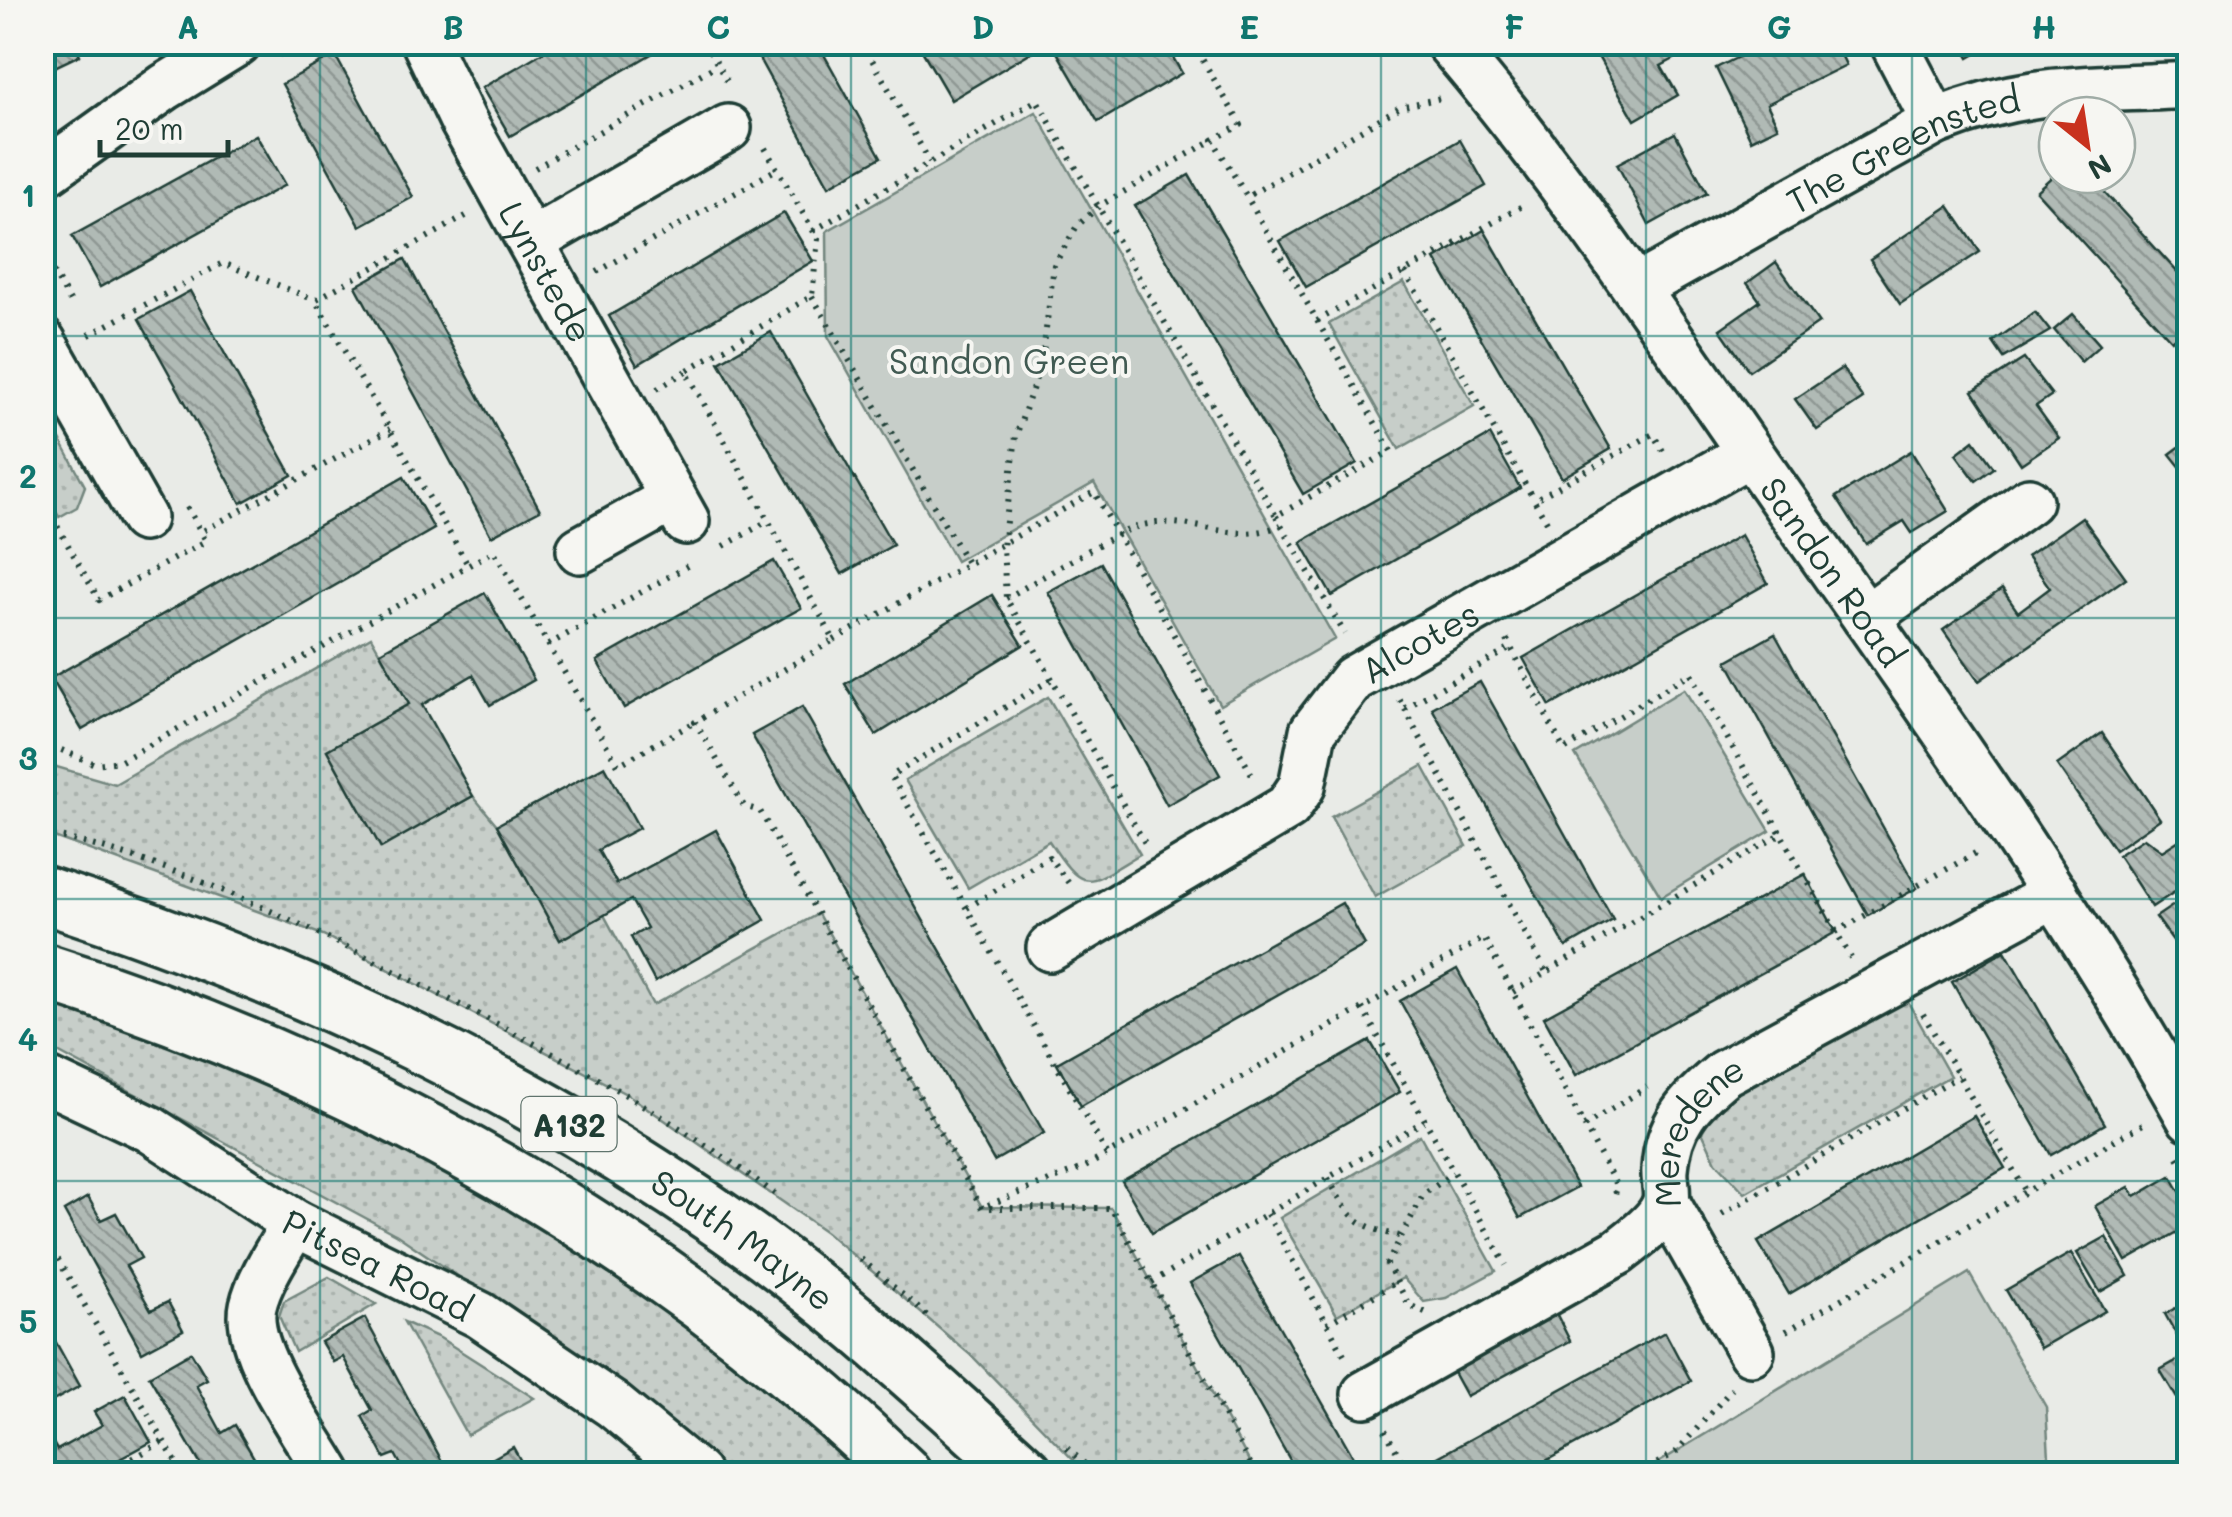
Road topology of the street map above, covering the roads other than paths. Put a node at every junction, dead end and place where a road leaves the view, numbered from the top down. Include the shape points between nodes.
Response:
1 (238, 42) edge
2 (425, 42) edge
3 (1448, 42) edge
4 (1893, 42) edge
5 (2190, 85) edge
6 (741, 121) road end
7 (1935, 122) junction
8 (42, 175) edge
9 (532, 241) junction
10 (1638, 287) junction
11 (42, 341) edge
12 (1750, 453) junction
13 (2029, 501) dead end
14 (143, 518) dead end
15 (580, 550) dead end
16 (1866, 618) junction
17 (42, 894) edge
18 (2056, 894) junction
19 (1050, 948) dead end
20 (42, 971) edge
21 (42, 1078) edge
22 (2172, 1117) edge
23 (1675, 1219) junction
24 (296, 1223) junction
25 (1751, 1352) road end
26 (1365, 1394) road end
27 (330, 1474) edge
28 (696, 1474) edge
29 (904, 1474) edge
30 (1025, 1474) edge

1 - 8 street
2 - 9 street, Lynstede
3 - 10 street, Sandon Road via 1511,114
4 - 7 street
5 - 7 street, The Greensted via 2027,92
6 - 9 street
7 - 10 street, The Greensted
9 - 15 street, Lynstede via 693,532
10 - 12 street, Sandon Road
11 - 14 street
12 - 16 street, Sandon Road
12 - 19 street, Alcotes via 1365,653 1354,679 1313,731 1302,786 1288,807
13 - 16 street
16 - 18 street, Sandon Road
17 - 30 main road, South Mayne / A132 via 320,995 489,1077 615,1150 732,1228 878,1343
18 - 22 street, Sandon Road
18 - 23 street, Meredene via 1724,1074 1696,1096 1668,1140
20 - 29 main road, A132 via 294,1065 559,1206 680,1288
21 - 24 street, Pitsea Road via 150,1130
23 - 25 street
23 - 26 street, Meredene
24 - 27 street via 254,1304 251,1328
24 - 28 street, Pitsea Road via 480,1315 613,1405

